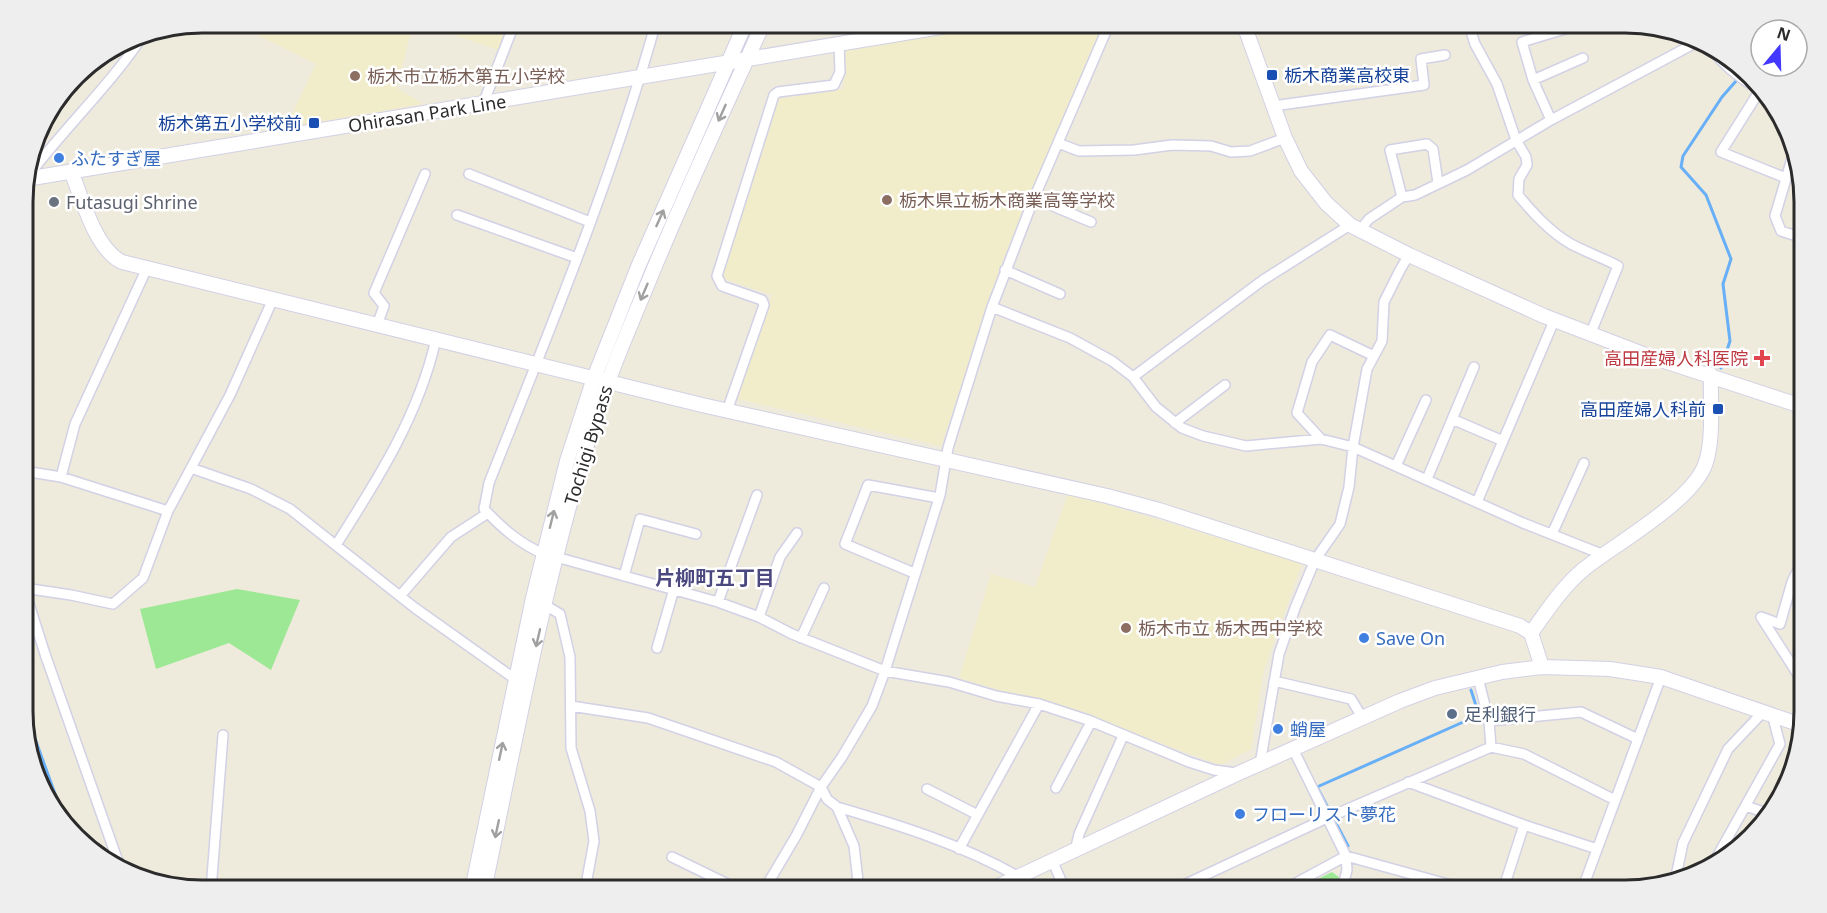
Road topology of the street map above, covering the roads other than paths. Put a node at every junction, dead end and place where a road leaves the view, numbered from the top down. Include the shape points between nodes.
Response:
1 (511, 33) edge
2 (654, 33) edge
3 (741, 33) edge
4 (759, 33) edge
5 (905, 33) edge
6 (1105, 33) edge
7 (1247, 33) edge
8 (1472, 33) edge
9 (1552, 33) edge
10 (839, 44) junction
11 (1690, 46) edge
12 (135, 47) edge
13 (1445, 55) dead end
14 (1583, 58) dead end
15 (746, 60) junction
16 (727, 63) junction
17 (641, 77) junction
18 (1533, 80) junction
19 (1759, 99) edge
20 (483, 104) junction
21 (1273, 106) junction
22 (1551, 120) junction
23 (1285, 138) junction
24 (1516, 140) junction
25 (1058, 143) junction
26 (38, 162) edge
27 (1790, 166) edge
28 (71, 171) junction
29 (425, 174) dead end
30 (469, 174) dead end
31 (35, 177) edge
32 (1786, 178) junction
33 (1438, 183) junction
34 (1402, 197) junction
35 (1034, 198) junction
36 (458, 215) dead end
37 (590, 222) junction
38 (1091, 222) dead end
39 (1355, 227) junction
40 (1794, 235) edge
41 (1409, 255) junction
42 (576, 258) junction
43 (147, 268) junction
44 (1005, 270) junction
45 (1060, 294) dead end
46 (273, 299) junction
47 (992, 307) junction
48 (1554, 321) junction
49 (377, 325) junction
50 (1590, 335) junction
51 (436, 339) junction
52 (1374, 356) junction
53 (536, 364) junction
54 (1474, 367) dead end
55 (1711, 375) junction
56 (1133, 377) junction
57 (601, 379) junction
58 (1225, 385) dead end
59 (1426, 400) dead end
60 (1794, 404) edge
61 (727, 411) junction
62 (1452, 419) junction
63 (1175, 423) junction
64 (1321, 439) junction
65 (1503, 441) junction
66 (1353, 447) junction
67 (946, 460) junction
68 (1584, 463) dead end
69 (1396, 466) junction
70 (191, 468) junction
71 (33, 472) edge
72 (61, 477) junction
73 (1427, 479) junction
74 (757, 495) dead end
75 (939, 498) junction
76 (1477, 502) junction
77 (168, 512) junction
78 (488, 513) junction
79 (797, 533) dead end
80 (696, 534) dead end
81 (1552, 534) junction
82 (336, 545) junction
83 (1604, 555) junction
84 (550, 556) junction
85 (1315, 560) junction
86 (915, 573) junction
87 (624, 576) junction
88 (1794, 578) edge
89 (824, 588) dead end
90 (33, 589) edge
91 (674, 589) junction
92 (400, 596) junction
93 (718, 602) junction
94 (545, 605) junction
95 (33, 616) edge
96 (759, 617) junction
97 (1532, 633) junction
98 (801, 638) junction
99 (657, 648) dead end
100 (1542, 667) junction
101 (1794, 668) edge
102 (885, 671) junction
103 (1661, 677) junction
104 (1478, 678) junction
105 (515, 679) junction
106 (1274, 681) junction
107 (1039, 704) junction
108 (571, 706) junction
109 (1768, 713) junction
110 (1362, 717) junction
111 (1091, 722) junction
112 (1489, 722) junction
113 (1793, 722) edge
114 (223, 735) dead end
115 (1123, 736) junction
116 (1638, 739) junction
117 (1491, 747) junction
118 (1293, 749) junction
119 (1260, 764) junction
120 (1239, 773) junction
121 (1408, 782) junction
122 (821, 786) junction
123 (1056, 788) dead end
124 (927, 789) dead end
125 (1615, 800) junction
126 (1746, 806) junction
127 (837, 807) junction
128 (1760, 811) edge
129 (978, 815) junction
130 (1327, 819) junction
131 (1524, 825) junction
132 (959, 849) junction
133 (1597, 849) junction
134 (1721, 849) edge
135 (1075, 851) junction
136 (116, 856) edge
137 (1346, 856) junction
138 (672, 857) dead end
139 (1053, 862) junction
140 (1677, 872) edge
141 (1019, 877) junction
142 (213, 880) edge
143 (474, 880) edge
144 (486, 880) edge
145 (587, 880) edge
146 (719, 880) edge
147 (770, 880) edge
148 (858, 880) edge
149 (1012, 880) edge
150 (1061, 880) edge
151 (1195, 880) edge
152 (1302, 880) edge
153 (1344, 880) edge
154 (1433, 880) edge
155 (1506, 880) edge
156 (1586, 880) edge

1 - 20 street
2 - 17 street
3 - 16 street, Tochigi Bypass
4 - 15 street, Tochigi Bypass
5 - 10 street, Ohirasan Park Line
6 - 25 street
7 - 21 street
8 - 24 street via 1497,84
9 - 18 street via 1522,42
10 - 15 street, Ohirasan Park Line
10 - 61 street via 840,72 834,85 774,95 717,276 722,286 762,300 764,305
11 - 22 street
12 - 26 street
13 - 21 street via 1421,58 1424,85
14 - 18 street
15 - 16 street, Ohirasan Park Line
15 -> 57 street, Tochigi Bypass
16 - 17 street, Ohirasan Park Line
57 -> 16 street, Tochigi Bypass via 638,267
17 - 20 street, Ohirasan Park Line
17 - 37 street
18 - 22 street
19 - 32 street via 1721,152
20 - 28 street, Ohirasan Park Line
21 - 23 street
22 - 24 street
23 - 25 street via 1250,152 1172,145 1079,150
23 - 39 street via 1312,186
24 - 33 street
24 - 50 street via 1526,157 1518,195 1525,204 1570,243 1618,266
25 - 35 street
27 - 32 street
28 - 31 street, Ohirasan Park Line
28 - 43 street via 106,249 122,262
29 - 49 street via 374,293 384,306
30 - 37 street
32 - 40 street via 1775,216 1781,231
33 - 34 street
33 - 34 street via 1433,149 1426,144 1390,150
34 - 39 street
35 - 38 street
35 - 44 street
36 - 42 street
37 - 42 street
39 - 41 street
39 - 56 street via 1263,280
41 - 48 street
41 - 52 street via 1384,303 1382,341
42 - 53 street
43 - 46 street
43 - 72 street via 75,424
44 - 45 street
44 - 47 street
46 - 49 street
46 - 70 street
47 - 56 street via 1070,338
47 - 67 street
48 - 50 street
48 - 65 street
49 - 51 street
50 - 55 street
51 - 53 street
51 - 82 street via 410,420
52 - 64 street via 1330,335 1312,362 1297,413
52 - 66 street via 1367,369
53 - 57 street
53 - 78 street via 489,483 484,509
54 - 62 street
55 - 60 street
55 - 83 street via 1709,443 1699,478
56 - 63 street via 1156,407
57 - 61 street
57 - 84 street, Tochigi Bypass via 579,468
58 - 63 street
59 - 69 street
61 - 67 street
62 - 65 street
62 - 73 street
63 - 64 street via 1203,436 1246,446
64 - 66 street
65 - 76 street
66 - 69 street
66 - 85 street via 1340,524
67 - 75 street
67 - 85 street via 1159,510
68 - 81 street
69 - 73 street
70 - 77 street
70 - 82 street via 251,489 290,509
71 - 72 street
72 - 77 street
73 - 76 street
74 - 93 street
75 - 86 street
75 - 86 street via 868,485 845,544
76 - 81 street
77 - 90 street via 143,578 113,604
78 - 84 street via 531,549
78 - 92 street via 451,537
79 - 96 street via 780,557
80 - 87 street via 640,519
81 - 83 street
82 - 92 street
83 - 97 street via 1567,585
84 - 87 street
84 - 94 street, Tochigi Bypass
84 - 105 street, Tochigi Bypass
85 - 97 street via 1505,620
85 - 106 street via 1279,654
86 - 102 street
87 - 91 street
88 - 101 street via 1780,624 1761,617
89 - 98 street
91 - 93 street
91 - 99 street
92 - 105 street
93 - 96 street
94 - 108 street via 560,614 570,657
94 -> 144 street, Tochigi Bypass
95 - 136 street
96 - 98 street
97 - 100 street
98 - 102 street
100 - 103 street via 1610,669
100 - 104 street
102 - 107 street
102 - 122 street via 867,714
103 - 109 street
103 - 116 street
104 - 110 street via 1435,688
104 - 112 street
143 -> 105 street, Tochigi Bypass
106 - 110 street via 1351,699
106 - 119 street
107 - 111 street
107 - 129 street
108 - 122 street via 658,721 776,762
108 - 145 street via 572,748 590,811 594,841
109 - 113 street
109 - 126 street via 1780,744
109 - 140 street via 1728,749 1683,843
110 - 118 street
111 - 115 street
111 - 123 street
112 - 116 street via 1581,712
112 - 117 street
114 - 142 street
115 - 120 street via 1188,762
115 - 135 street
116 - 125 street
117 - 121 street
117 - 125 street via 1524,754
118 - 119 street
118 - 130 street
119 - 120 street
120 - 135 street
121 - 130 street
121 - 131 street
122 - 127 street via 827,799
122 - 147 street
124 - 129 street
125 - 133 street
126 - 128 street
126 - 134 street
127 - 132 street
127 - 148 street via 854,846
129 - 132 street
130 - 137 street
130 - 151 street
131 - 133 street
131 - 155 street
132 - 141 street
133 - 156 street
135 - 139 street
137 - 152 street
137 - 153 street
137 - 154 street
138 - 146 street
139 - 141 street
139 - 150 street
141 - 149 street

